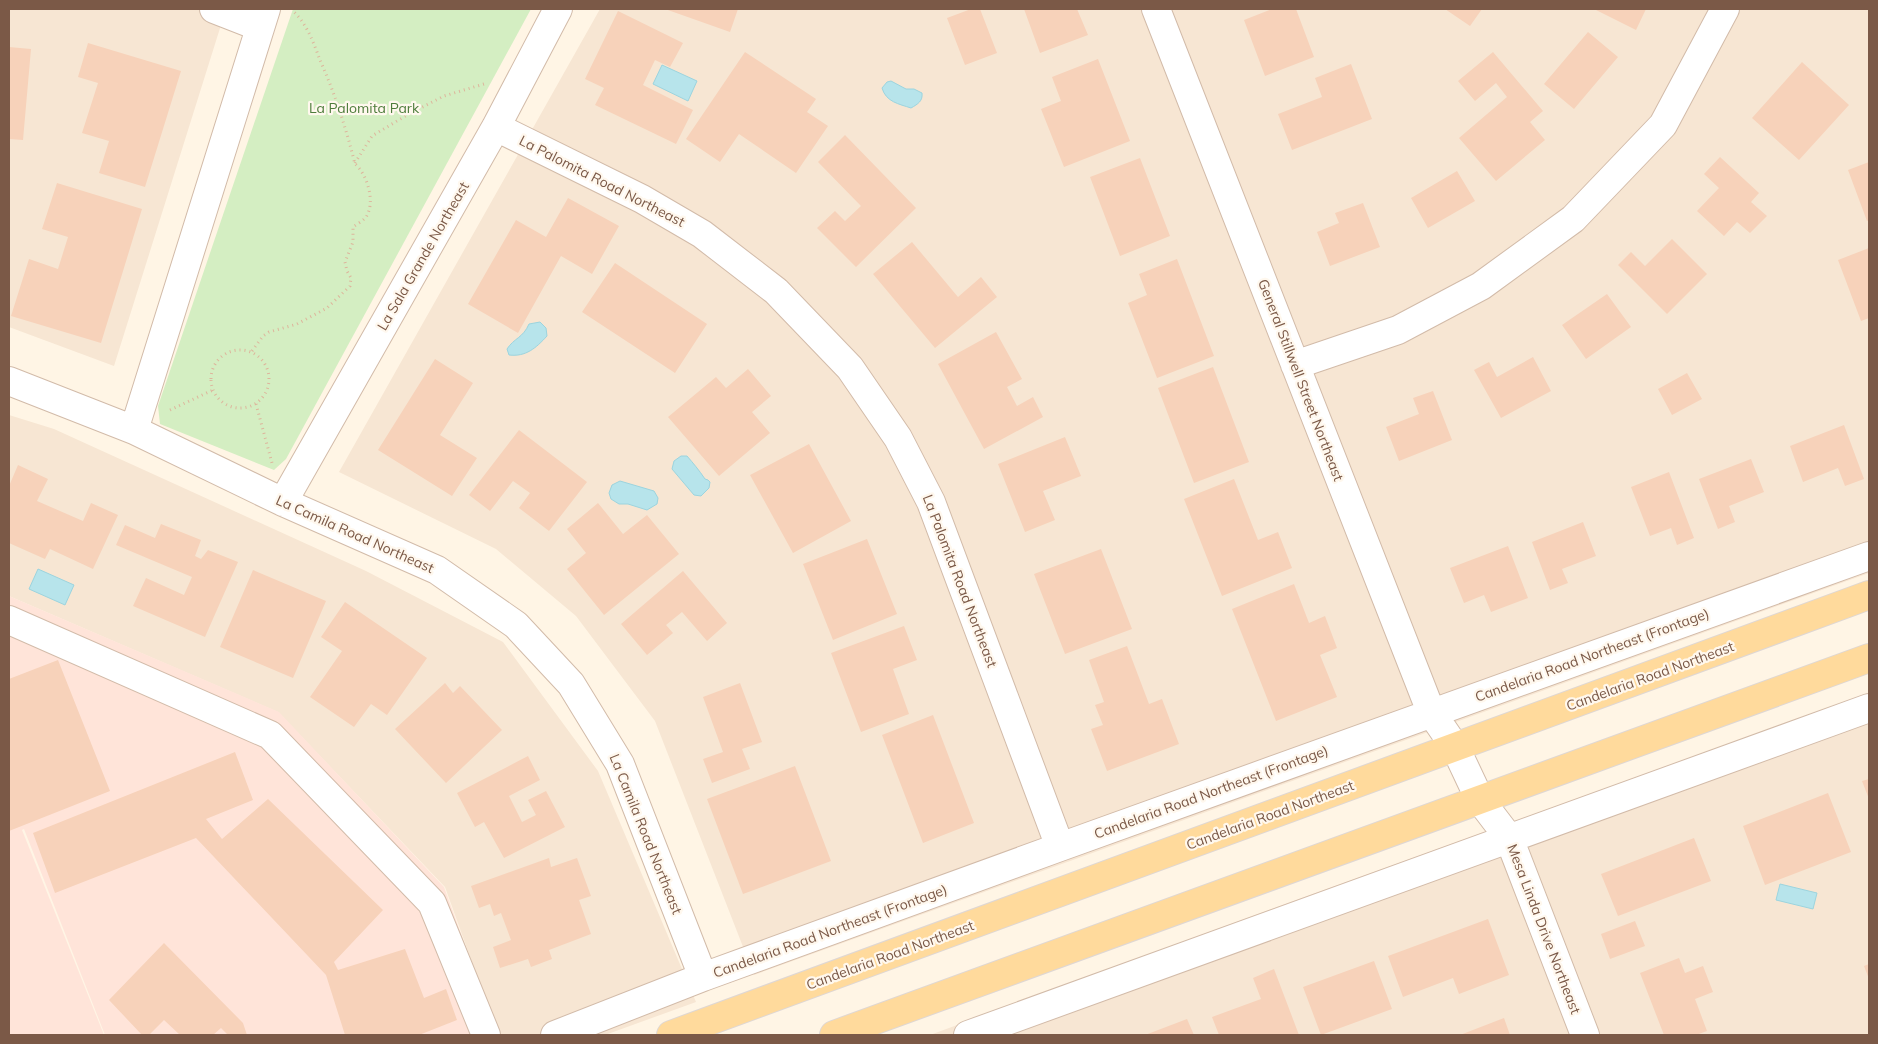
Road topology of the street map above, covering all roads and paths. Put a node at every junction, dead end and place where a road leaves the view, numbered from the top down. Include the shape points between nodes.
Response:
1 (214, 9) edge
2 (291, 9) edge
3 (558, 9) edge
4 (1156, 9) edge
5 (1725, 9) edge
6 (263, 18) edge
7 (484, 84) dead end
8 (496, 127) junction
9 (355, 164) junction
10 (252, 351) junction
11 (1295, 365) junction
12 (9, 381) edge
13 (213, 390) junction
14 (256, 404) junction
15 (167, 411) dead end
16 (134, 430) junction
17 (273, 466) dead end
18 (283, 502) junction
19 (1869, 556) edge
20 (1869, 595) edge
21 (9, 620) edge
22 (1869, 658) edge
23 (1869, 708) edge
24 (1431, 712) junction
25 (1455, 748) junction
26 (1480, 800) junction
27 (1509, 838) junction
28 (1060, 847) junction
29 (702, 977) junction
30 (486, 1035) edge
31 (555, 1035) edge
32 (671, 1035) edge
33 (834, 1035) edge
34 (968, 1035) edge
35 (1585, 1035) edge

1 - 6 street
2 - 9 path via 304,25 322,65 345,124
3 - 8 street, La Sala Grande Northeast
4 - 11 street, General Stillwell Street Northeast
5 - 11 street via 1663,125 1572,219 1481,286 1398,330
6 - 16 street
7 - 9 path via 444,96 372,136
8 - 18 street, La Sala Grande Northeast
8 - 28 street, La Palomita Road Northeast via 642,199 702,234 776,291 850,368 898,438 932,502
9 - 10 path via 367,183 371,201 366,216 353,227 353,242 345,262 351,278 350,286 327,308 297,324 269,332
10 - 13 path via 240,349 219,357 212,367 210,379
10 - 14 path via 262,358 270,380 267,391
11 - 24 street, General Stillwell Street Northeast
12 - 16 street, La Camila Road Northeast
13 - 14 path via 219,400 229,406 240,408
13 - 15 path
14 - 17 path
16 - 18 street, La Camila Road Northeast
18 - 29 street, La Camila Road Northeast via 437,570 516,625 571,684 620,764
19 - 24 street, Candelaria Road Northeast (Frontage)
20 - 25 main road, Candelaria Road Northeast
21 - 30 street via 270,736 432,903
22 - 26 main road
23 - 27 street
24 - 25 street, General Stillwell Street Northeast
24 - 28 street, Candelaria Road Northeast (Frontage)
25 - 26 street, Mesa Linda Drive Northeast
25 - 32 main road, Candelaria Road Northeast
26 - 27 street, Mesa Linda Drive Northeast
26 - 33 main road
27 - 34 street
27 - 35 street, Mesa Linda Drive Northeast
28 - 29 street, Candelaria Road Northeast (Frontage)
29 - 31 street, Candelaria Road Northeast (Frontage)

